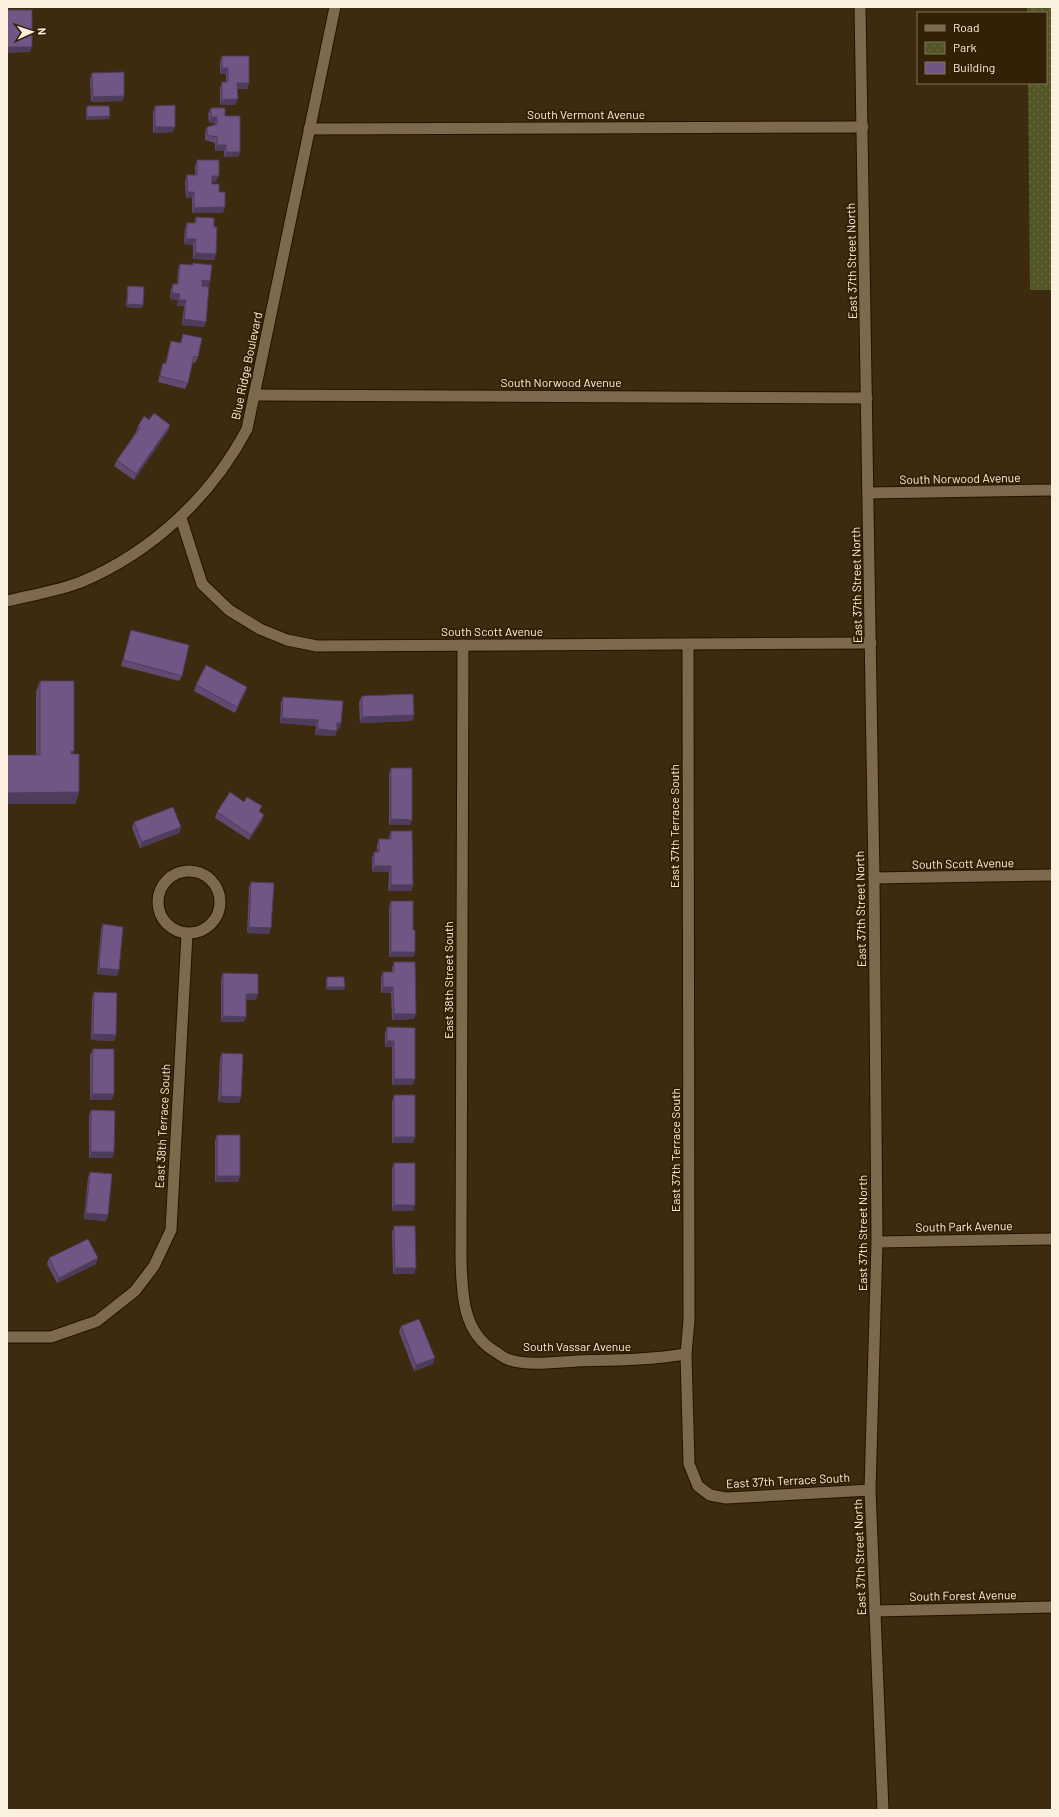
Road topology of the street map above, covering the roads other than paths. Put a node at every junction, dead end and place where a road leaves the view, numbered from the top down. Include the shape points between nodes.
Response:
1 (334, 7) edge
2 (860, 7) edge
3 (863, 126) junction
4 (310, 129) junction
5 (254, 396) junction
6 (866, 398) junction
7 (1052, 490) edge
8 (868, 493) junction
9 (181, 518) junction
10 (7, 601) edge
11 (870, 643) junction
12 (688, 644) junction
13 (463, 645) junction
14 (1052, 875) edge
15 (874, 878) junction
16 (187, 934) junction
17 (1052, 1239) edge
18 (877, 1242) junction
19 (466, 1314) joint
20 (7, 1337) edge
21 (686, 1354) junction
22 (866, 1490) junction
23 (1052, 1607) edge
24 (875, 1611) junction
25 (883, 1810) edge

1 - 4 street, Blue Ridge Boulevard
2 - 3 street, East 37th Street North
3 - 4 street, South Vermont Avenue
3 - 6 street, East 37th Street North
4 - 5 street, Blue Ridge Boulevard
5 - 6 street, South Norwood Avenue
5 - 9 street, Blue Ridge Boulevard via 247,429 239,445 214,482
6 - 8 street, East 37th Street North
7 - 8 street, South Norwood Avenue
8 - 11 street, East 37th Street North
9 - 10 street, Blue Ridge Boulevard via 130,557 80,582
9 - 13 street, South Scott Avenue via 202,584 229,610 260,629 288,640 317,646
11 - 12 street, South Scott Avenue
11 - 15 street, East 37th Street North
12 - 13 street, South Scott Avenue
12 - 21 street, East 37th Terrace South via 689,1320
13 - 19 street, East 38th Street South via 461,1258
14 - 15 street, South Scott Avenue
15 - 18 street, East 37th Street North
16 - 16 street via 199,932 210,926 217,916 220,904 218,892 212,882 202,874 190,871 178,872 168,879 160,889 157,900 159,913 165,923 175,931
16 - 20 street, East 38th Terrace South via 171,1230 154,1266 135,1292 97,1321 51,1337
17 - 18 street, South Park Avenue
18 - 22 street, East 37th Street North
19 - 21 street, South Vassar Avenue via 475,1333 490,1349 509,1360 530,1362 650,1359
21 - 22 street, East 37th Terrace South via 689,1464 698,1486 710,1495 726,1498
22 - 24 street, East 37th Street North
23 - 24 street, South Forest Avenue
24 - 25 street, East 37th Street North

